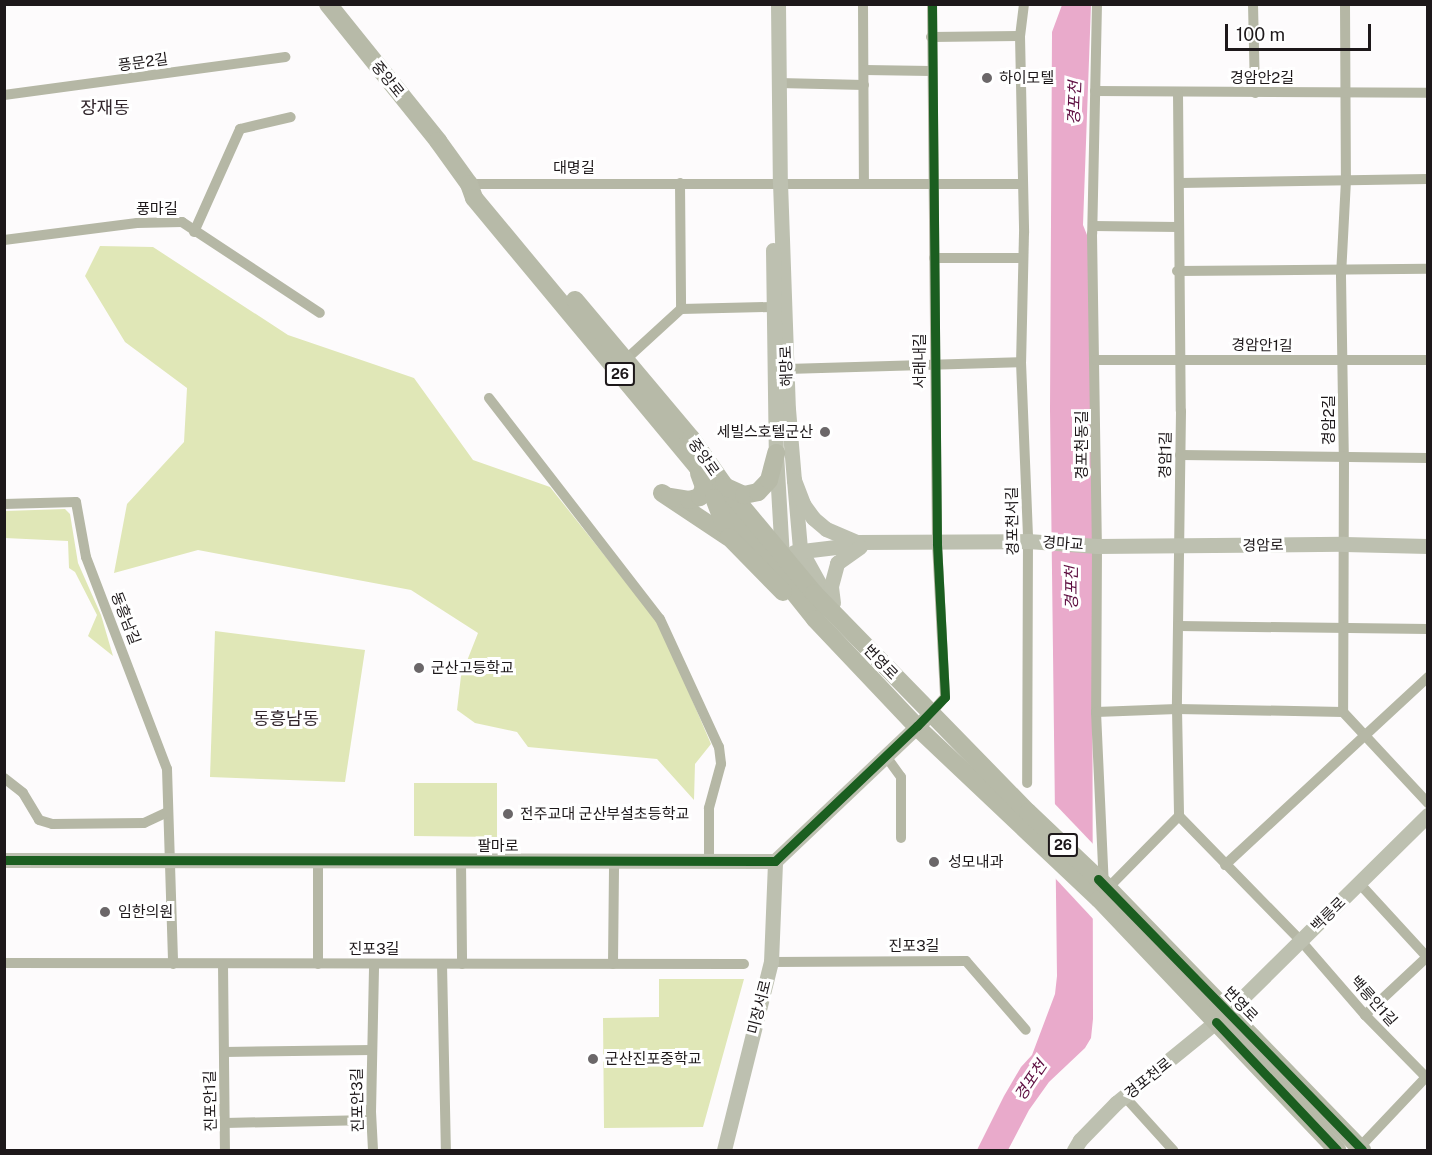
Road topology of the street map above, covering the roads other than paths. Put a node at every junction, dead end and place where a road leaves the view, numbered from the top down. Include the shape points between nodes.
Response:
1 (328, 4) edge
2 (778, 4) edge
3 (862, 4) edge
4 (932, 4) edge
5 (1024, 4) edge
6 (1097, 4) edge
7 (1252, 4) edge
8 (1345, 4) edge
9 (1020, 36) junction
10 (932, 37) junction
11 (285, 57) dead end
12 (865, 70) junction
13 (931, 71) junction
14 (779, 83) junction
15 (864, 85) junction
16 (1095, 91) junction
17 (1178, 93) junction
18 (1255, 93) junction
19 (1428, 93) edge
20 (1346, 94) junction
21 (4, 95) edge
22 (291, 117) dead end
23 (1428, 179) edge
24 (1346, 180) junction
25 (780, 182) junction
26 (680, 183) junction
27 (864, 183) junction
28 (1180, 183) junction
29 (469, 184) junction
30 (933, 184) junction
31 (1021, 184) junction
32 (1093, 226) junction
33 (1178, 227) junction
34 (194, 232) junction
35 (4, 240) edge
36 (934, 258) junction
37 (1023, 258) junction
38 (1341, 269) junction
39 (1428, 269) edge
40 (1177, 271) junction
41 (772, 307) junction
42 (681, 309) junction
43 (320, 313) dead end
44 (1178, 359) junction
45 (1096, 360) junction
46 (1428, 360) edge
47 (1343, 361) junction
48 (1021, 362) junction
49 (935, 363) junction
50 (621, 364) junction
51 (787, 369) junction
52 (489, 398) dead end
53 (776, 453) junction
54 (1180, 455) junction
55 (1344, 458) junction
56 (1428, 458) edge
57 (698, 468) junction
58 (794, 480) junction
59 (718, 488) junction
60 (4, 504) edge
61 (729, 537) junction
62 (1028, 541) junction
63 (868, 543) junction
64 (937, 543) junction
65 (1344, 544) junction
66 (1098, 546) junction
67 (1428, 546) edge
68 (1180, 547) junction
69 (800, 549) junction
70 (777, 560) junction
71 (836, 613) junction
72 (815, 618) junction
73 (1179, 626) junction
74 (1344, 628) junction
75 (1428, 629) edge
76 (1428, 677) edge
77 (1177, 709) junction
78 (932, 712) junction
79 (1096, 712) junction
80 (1343, 712) junction
81 (917, 726) junction
82 (1364, 735) junction
83 (885, 755) junction
84 (4, 778) edge
85 (1027, 783) dead end
86 (1428, 803) edge
87 (168, 812) junction
88 (1428, 815) edge
89 (1179, 816) junction
90 (901, 838) dead end
91 (4, 860) edge
92 (170, 860) junction
93 (318, 861) junction
94 (461, 861) junction
95 (614, 861) junction
96 (709, 861) junction
97 (775, 861) junction
98 (1225, 865) junction
99 (1359, 883) junction
100 (1102, 888) junction
101 (1301, 941) junction
102 (1427, 956) edge
103 (771, 962) junction
104 (4, 963) edge
105 (173, 964) junction
106 (223, 964) junction
107 (318, 964) junction
108 (374, 964) junction
109 (442, 964) junction
110 (462, 964) junction
111 (613, 964) junction
112 (744, 964) dead end
113 (1365, 1016) junction
114 (1222, 1017) junction
115 (1026, 1030) dead end
116 (299, 1050) joint
117 (372, 1050) junction
118 (224, 1052) junction
119 (1254, 1062) junction
120 (1286, 1073) junction
121 (1427, 1077) edge
122 (1125, 1096) junction
123 (371, 1120) junction
124 (225, 1123) junction
125 (1331, 1145) edge
126 (1359, 1148) edge
127 (225, 1150) edge
128 (373, 1150) edge
129 (446, 1150) edge
130 (724, 1150) edge
131 (1074, 1150) edge
132 (1173, 1150) edge

1 - 29 main road, 중앙로 / 26
2 - 14 street, 해망로
3 - 12 street
4 - 10 street, 서래내길
5 - 9 street, 경포천서길
6 - 16 street, 경포천동길
7 - 18 street
8 - 20 street, 경암2길
9 - 10 street
9 - 31 street, 경포천서길
10 - 13 street, 서래내길
11 - 21 street, 풍문2길
12 - 13 street
12 - 15 street
13 - 30 street, 서래내길
14 - 15 street
14 - 25 street, 해망로
15 - 27 street
16 - 17 street, 경암안2길
16 - 32 street, 경포천동길
17 - 18 street, 경암안2길
17 - 28 street, 경암1길
18 - 20 street, 경암안2길
19 - 20 street, 경암안2길
20 - 24 street, 경암2길
22 - 34 street via 240,129
23 - 24 street
24 - 28 street
24 - 38 street, 경암2길
25 - 26 street, 대명길
25 - 27 street
25 - 41 street, 해망로 via 773,197
25 - 51 street, 해망로
26 - 29 street, 대명길
26 - 42 street
27 - 30 street
28 - 33 street, 경암1길
29 - 50 main road, 중앙로 / 26 via 474,198
30 - 31 street
30 - 36 street, 서래내길
31 - 37 street, 경포천서길
32 - 33 street
32 - 45 street, 경포천동길
33 - 40 street, 경암1길
34 - 35 street, 풍마길 via 182,222 137,223
34 - 43 street, 풍마길
36 - 37 street
36 - 49 street, 서래내길
37 - 48 street, 경포천서길
38 - 39 street
38 - 40 street
38 - 47 street, 경암2길
40 - 44 street, 경암1길
41 - 42 street
41 - 53 street, 해망로
42 - 50 street
44 - 45 street, 경암안1길
44 - 47 street, 경암안1길
44 - 54 street, 경암1길
45 - 66 street, 경포천동길
46 - 47 street, 경암안1길
47 - 55 street, 경암2길
48 - 49 street
48 - 62 street, 경포천서길
49 - 51 street
49 - 64 street, 서래내길
50 - 57 main road, 중앙로 / 26
50 - 59 main road, 중앙로 / 26 via 691,438
51 - 58 street, 해망로
52 - 96 street via 660,619 718,747 721,764 710,808
53 - 59 main road via 770,480 758,492 744,495
53 - 70 street, 해망로
54 - 55 street
54 - 68 street, 경암1길
55 - 56 street
55 - 65 street, 경암2길
57 - 59 main road, 중앙로 / 26
57 - 61 main road via 704,487 700,497 683,500 662,493
58 - 63 street via 803,504 826,529
58 - 69 street, 해망로
59 - 61 main road
59 - 70 main road, 중앙로 / 26
60 - 87 street, 동흥남길 via 76,502 86,557 167,769
61 - 72 main road via 763,574
62 - 64 street
62 - 66 street, 경마교
62 - 85 street, 경포천서길
63 - 64 street
63 - 69 street
63 - 71 street via 851,550 837,563 831,586
64 - 78 street, 서래내길 via 945,697
65 - 67 street, 경암로
65 - 68 street, 경암로
65 - 74 street, 경암2길
66 - 68 street, 경암로
66 - 79 street, 경포천동길
68 - 73 street, 경암1길
69 - 70 street
69 - 71 street
70 - 71 main road, 번영로 / 26
70 - 72 main road, 번영로 / 26
71 - 78 main road, 번영로 / 26
72 - 81 main road, 번영로 / 26
73 - 74 street
73 - 77 street, 경암1길
74 - 75 street
74 - 80 street, 경암2길
76 - 82 street
77 - 79 street
77 - 80 street
77 - 89 street, 경암1길
78 - 81 street
78 - 100 main road, 번영로 / 26
79 - 100 street, 경포천동길
80 - 82 street
81 - 83 street
81 - 100 main road, 번영로 / 26 via 1030,832
82 - 86 street
82 - 98 street
83 - 90 street via 901,777
83 - 97 street
84 - 87 street via 23,793 39,820 52,824 144,823
87 - 92 street, 동흥남길
88 - 99 street, 백릉로
89 - 98 street
89 - 100 street
91 - 92 street, 팔마로
92 - 93 street, 팔마로
92 - 105 street
93 - 94 street, 팔마로
93 - 107 street
94 - 95 street, 팔마로
94 - 110 street, 팔마로
95 - 96 street, 팔마로
95 - 111 street
96 - 97 street, 팔마로
97 - 103 street, 미장서로
98 - 101 street
99 - 101 street, 백릉로
99 - 102 street
100 - 114 main road, 번영로 / 26
101 - 113 street, 백릉안1길
101 - 114 street, 백릉로
102 - 113 street
103 - 115 street, 진포3길 via 966,961
103 - 130 street, 미장서로
104 - 105 street, 진포3길
105 - 106 street, 진포3길
106 - 107 street, 진포3길
106 - 118 street, 진포안1길
107 - 108 street, 진포3길
108 - 109 street, 진포3길
108 - 117 street, 진포안3길
109 - 110 street, 진포3길
109 - 129 street
110 - 111 street, 진포3길
111 - 112 street, 진포3길
113 - 121 street, 백릉안1길
114 - 119 main road, 번영로 / 26
114 - 120 main road, 번영로 / 26
114 - 122 street, 경포천로
116 - 117 street, 진포안3길
116 - 118 street, 진포안1길
117 - 123 street, 진포안3길
118 - 124 street, 진포안1길
119 - 120 main road via 1260,1058 1274,1071
119 - 125 main road, 번영로 / 26
120 - 126 main road, 번영로 / 26
121 - 126 street
122 - 131 street, 경포천로
122 - 132 street
123 - 124 street
123 - 128 street, 진포안3길
124 - 127 street, 진포안1길
125 - 126 main road via 1335,1139 1347,1150

